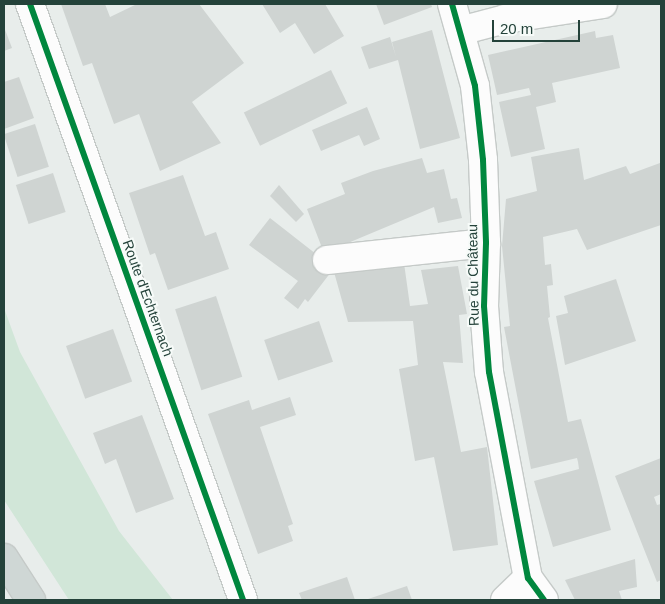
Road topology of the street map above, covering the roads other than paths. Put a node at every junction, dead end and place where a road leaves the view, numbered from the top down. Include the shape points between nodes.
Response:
1 (30, 4) edge
2 (452, 4) edge
3 (603, 4) edge
4 (460, 31) junction
5 (486, 243) junction
6 (327, 260) dead end
7 (4, 558) edge
8 (528, 578) junction
9 (31, 600) edge
10 (243, 600) edge
11 (504, 600) edge
12 (544, 600) edge

1 - 10 street, Route d'Echternach
2 - 4 street, Rue du Château
3 - 4 street via 505,19
4 - 5 street, Rue du Château via 474,86 483,160
5 - 6 street
5 - 8 street, Rue du Château via 484,306 489,372
7 - 9 main road
8 - 11 street
8 - 12 street, Rue du Château

